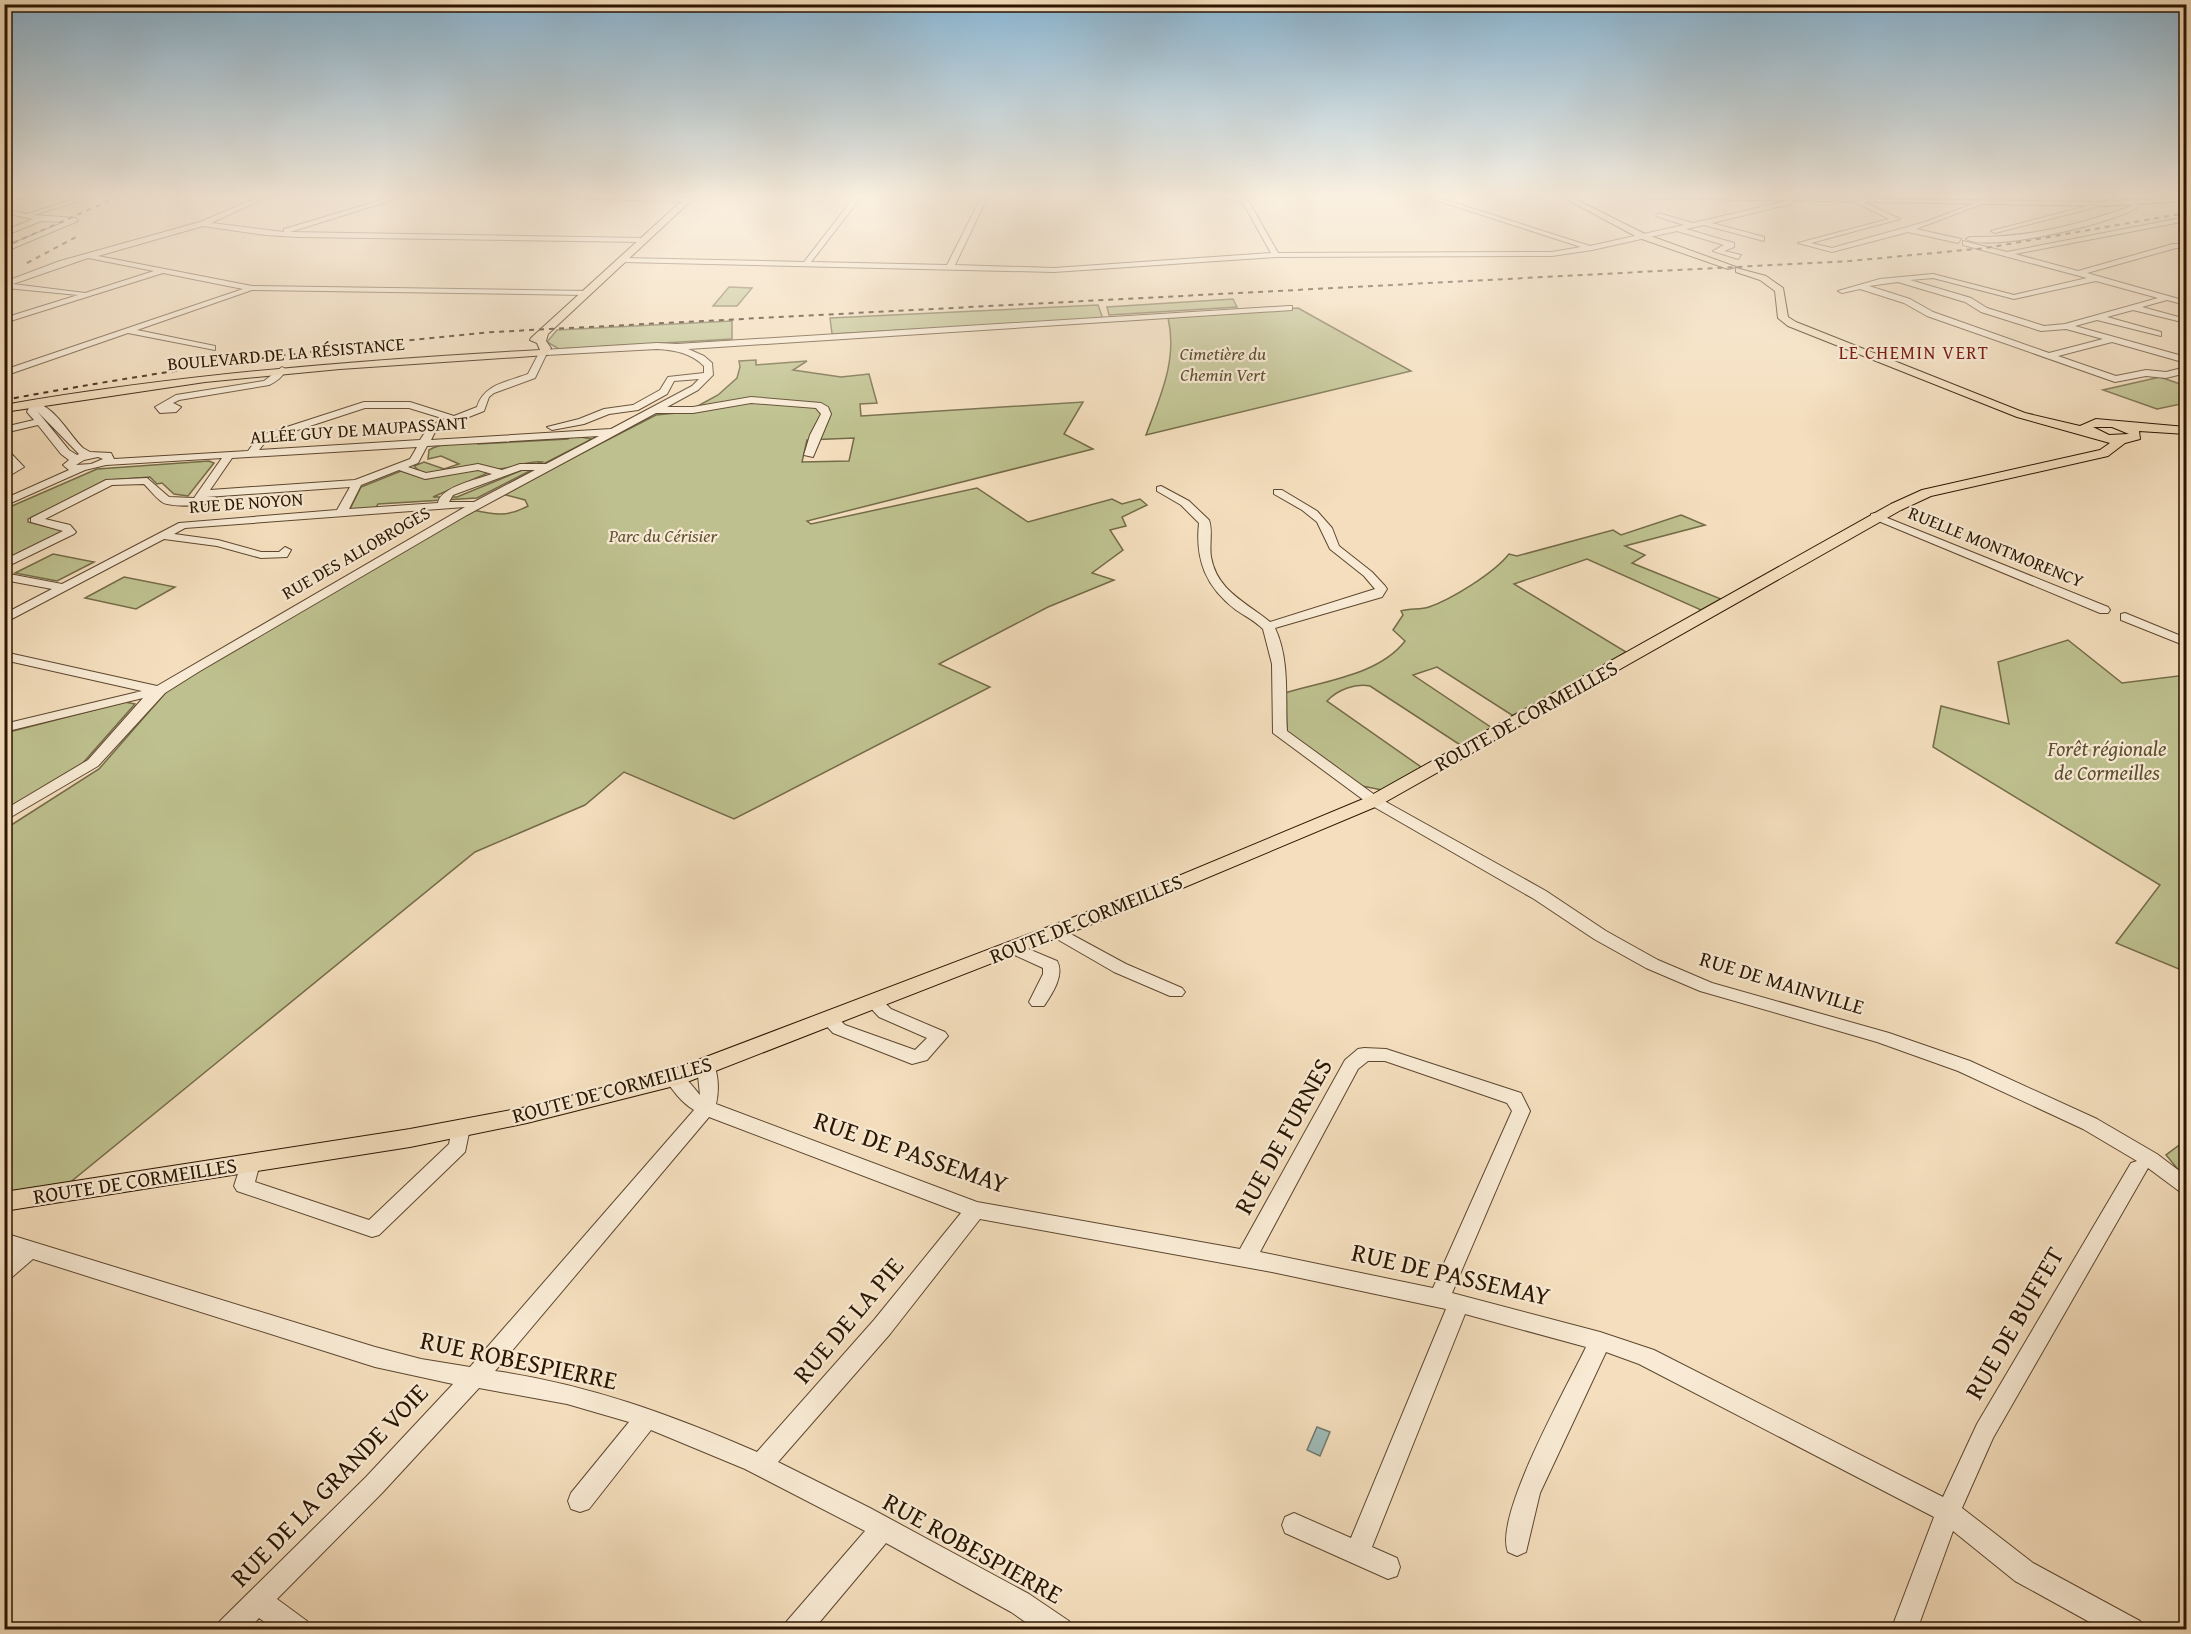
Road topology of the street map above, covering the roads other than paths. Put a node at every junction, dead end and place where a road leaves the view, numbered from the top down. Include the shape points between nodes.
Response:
1 (42, 272) edge
2 (159, 272) edge
3 (170, 272) edge
4 (610, 272) edge
5 (1747, 272) edge
6 (2069, 272) edge
7 (2082, 272) edge
8 (2076, 274) junction
9 (1897, 279) junction
10 (2095, 279) junction
11 (4, 286) edge
12 (1860, 286) junction
13 (252, 288) junction
14 (1842, 291) dead end
15 (587, 293) junction
16 (90, 294) junction
17 (2167, 298) junction
18 (2187, 303) edge
19 (1289, 308) dead end
20 (2134, 308) junction
21 (2099, 318) junction
22 (4, 321) edge
23 (2187, 321) edge
24 (2066, 326) junction
25 (128, 331) junction
26 (543, 333) junction
27 (2158, 334) dead end
28 (2110, 340) junction
29 (677, 347) junction
30 (212, 348) dead end
31 (530, 349) junction
32 (543, 353) junction
33 (2048, 356) junction
34 (2187, 360) edge
35 (4, 363) edge
36 (22, 367) junction
37 (282, 370) junction
38 (2187, 370) edge
39 (4, 373) edge
40 (708, 375) junction
41 (164, 404) dead end
42 (34, 405) junction
43 (655, 410) junction
44 (4, 411) edge
45 (454, 419) junction
46 (40, 422) junction
47 (2120, 426) junction
48 (4, 430) edge
49 (2092, 430) junction
50 (2170, 430) junction
51 (2187, 431) edge
52 (614, 432) junction
53 (2136, 434) junction
54 (509, 437) junction
55 (2121, 440) junction
56 (424, 442) junction
57 (4, 449) edge
58 (251, 453) junction
59 (2102, 454) junction
60 (87, 455) junction
61 (229, 455) junction
62 (809, 455) dead end
63 (106, 462) junction
64 (75, 464) junction
65 (399, 467) junction
66 (548, 467) junction
67 (502, 473) junction
68 (4, 476) edge
69 (355, 487) junction
70 (1161, 489) dead end
71 (1278, 492) dead end
72 (7, 498) edge
73 (200, 498) junction
74 (443, 506) junction
75 (476, 506) junction
76 (341, 514) junction
77 (1875, 516) junction
78 (183, 525) junction
79 (163, 536) junction
80 (285, 550) dead end
81 (4, 564) edge
82 (4, 576) edge
83 (64, 588) junction
84 (2104, 610) dead end
85 (2125, 616) dead end
86 (4, 619) edge
87 (1268, 626) junction
88 (2187, 642) edge
89 (4, 656) edge
90 (160, 690) junction
91 (4, 728) edge
92 (1374, 801) junction
93 (4, 817) edge
94 (1056, 931) junction
95 (1014, 948) junction
96 (1176, 992) dead end
97 (1038, 1002) dead end
98 (875, 1003) junction
99 (830, 1020) junction
100 (706, 1066) junction
101 (674, 1078) junction
102 (706, 1108) junction
103 (460, 1128) junction
104 (250, 1163) junction
105 (2138, 1168) dead end
106 (2187, 1186) edge
107 (4, 1202) edge
108 (975, 1210) junction
109 (4, 1241) edge
110 (28, 1251) junction
111 (1246, 1258) junction
112 (4, 1272) edge
113 (1449, 1301) junction
114 (1600, 1341) junction
115 (471, 1377) junction
116 (645, 1419) junction
117 (761, 1464) junction
118 (580, 1501) dead end
119 (1948, 1512) junction
120 (1294, 1525) dead end
121 (882, 1529) junction
122 (1517, 1544) dead end
123 (1357, 1553) junction
124 (1388, 1566) dead end
125 (258, 1601) junction
126 (1050, 1627) edge
127 (229, 1629) edge
128 (298, 1629) edge
129 (796, 1629) edge
130 (1904, 1629) edge
131 (2131, 1629) edge

1 - 11 street
2 - 16 street
3 - 13 street
4 - 15 main road
5 - 49 main road via 1780,290 1783,318 1792,324 2021,415
6 - 8 street
7 - 8 street
8 - 10 street
9 - 10 street via 1933,276 2014,297
9 - 12 street
9 - 24 street via 1968,300 1984,310 2037,327
10 - 17 street
11 - 16 street
12 - 14 street
12 - 33 street
13 - 15 street
13 - 25 street
15 - 26 main road
16 - 22 street
17 - 18 street
17 - 20 street
19 - 29 street, BOULEVARD DE LA RÉSISTANCE
20 - 21 street
20 - 23 street
21 - 24 street
21 - 27 street
24 - 28 street
25 - 30 street
25 - 36 street
26 - 31 main road
26 - 32 main road
28 - 33 street
28 - 34 street
29 - 32 street, BOULEVARD DE LA RÉSISTANCE
29 - 40 street via 707,362
31 - 32 main road, BOULEVARD DE LA RÉSISTANCE
31 - 37 main road, BOULEVARD DE LA RÉSISTANCE via 483,357
32 - 45 street via 532,376 491,391 480,409
33 - 38 street via 2115,379
35 - 36 street
36 - 39 street
37 - 41 street via 266,383 176,398
37 - 42 main road, BOULEVARD DE LA RÉSISTANCE via 183,380
40 - 43 street, RUE DES ALLOBROGES via 695,388
40 - 54 street via 671,379 661,394 635,408 607,411 580,422
42 - 44 main road, BOULEVARD DE LA RÉSISTANCE
42 - 46 street via 32,412
42 - 60 street via 42,409 76,450
43 - 52 street, RUE DES ALLOBROGES
43 - 62 street via 693,410 751,400 818,405 826,414
45 - 56 street via 432,428
45 - 58 street via 410,405 376,404 345,409 262,438
46 - 48 street
46 - 64 street
47 - 49 main road via 2102,423
47 - 50 main road
47 - 53 main road
49 - 55 main road
49 - 59 main road via 2104,444
50 - 51 main road
50 - 53 main road
52 - 54 street, ALLÉE GUY DE MAUPASSANT
52 - 66 street, RUE DES ALLOBROGES
53 - 55 main road
54 - 56 street, ALLÉE GUY DE MAUPASSANT
55 - 59 main road
56 - 58 street, ALLÉE GUY DE MAUPASSANT
56 - 65 street via 415,460
57 - 68 street via 19,467
58 - 61 street, ALLÉE GUY DE MAUPASSANT
59 - 77 main road, ROUTE DE CORMEILLES via 1927,493
60 - 63 street via 107,455 110,458
60 - 64 street
61 - 63 street, ALLÉE GUY DE MAUPASSANT
61 - 73 street
63 - 64 street
64 - 72 street
65 - 67 street via 425,476 478,467
65 - 69 street
66 - 67 street via 520,466
66 - 75 street, RUE DES ALLOBROGES
67 - 74 street via 449,493
69 - 73 street
69 - 76 street
70 - 87 street via 1185,503 1205,522 1207,569 1223,595
71 - 87 street via 1300,504 1331,530 1334,547 1381,589 1378,594
73 - 78 street
73 - 81 street via 162,498 147,481 113,481 35,520 66,527 70,532
74 - 75 street, RUE DE NOYON
74 - 76 street, RUE DE NOYON
75 - 90 street, RUE DES ALLOBROGES
76 - 78 street, RUE DE NOYON
77 - 84 street, RUELLE MONTMORENCY
77 - 92 main road, ROUTE DE CORMEILLES via 1577,689
78 - 79 street, RUE DE NOYON
79 - 80 street via 219,543 261,555 283,555
79 - 83 street, RUE DE NOYON
82 - 83 street
83 - 86 street, RUE DE NOYON
85 - 88 street
87 - 92 street, RUE DE MAINVILLE via 1275,642 1280,733
89 - 90 street
90 - 91 street
90 - 93 street, RUE DES ALLOBROGES via 93,763
92 - 94 main road, ROUTE DE CORMEILLES
92 - 106 street, RUE DE MAINVILLE via 1652,964 1706,987 1883,1037 1964,1066 2090,1124
94 - 95 main road, ROUTE DE CORMEILLES
94 - 96 street via 1120,968
95 - 97 street via 1051,965 1052,974
95 - 98 main road, ROUTE DE CORMEILLES
98 - 99 main road, ROUTE DE CORMEILLES
98 - 99 street via 885,1013 939,1036 921,1055 912,1058 839,1029
99 - 100 main road, ROUTE DE CORMEILLES
100 - 101 main road, ROUTE DE CORMEILLES
100 - 102 street
101 - 102 street via 694,1101
101 - 103 main road, ROUTE DE CORMEILLES
102 - 108 street, RUE DE PASSEMAY
102 - 115 street, RUE DE LA GRANDE VOIE via 499,1351
103 - 104 main road, ROUTE DE CORMEILLES
103 - 104 street via 459,1147 372,1229 244,1186
104 - 107 main road, ROUTE DE CORMEILLES
105 - 119 street, RUE DE BUFFET via 1985,1431
108 - 111 street, RUE DE PASSEMAY
108 - 117 street, RUE DE LA PIE via 882,1327
109 - 110 street, RUE ROBESPIERRE
110 - 112 street
110 - 115 street, RUE ROBESPIERRE via 375,1357
111 - 113 street, RUE DE PASSEMAY
111 - 113 street, RUE DE FURNES via 1351,1065 1364,1054 1386,1055 1514,1098 1521,1111
113 - 114 street, RUE DE PASSEMAY
113 - 123 street
114 - 119 street, RUE DE PASSEMAY via 1673,1371
114 - 122 street via 1528,1492
115 - 116 street, RUE ROBESPIERRE via 585,1398
115 - 125 street, RUE DE LA GRANDE VOIE via 374,1485
116 - 117 street, RUE ROBESPIERRE
116 - 118 street
117 - 121 street, RUE ROBESPIERRE
119 - 130 street, RUE DE BUFFET
119 - 131 street, RUE DE PASSEMAY via 2024,1572
120 - 123 street
121 - 126 street, RUE ROBESPIERRE
121 - 129 street
123 - 124 street
125 - 127 street, RUE DE LA GRANDE VOIE
125 - 128 street

